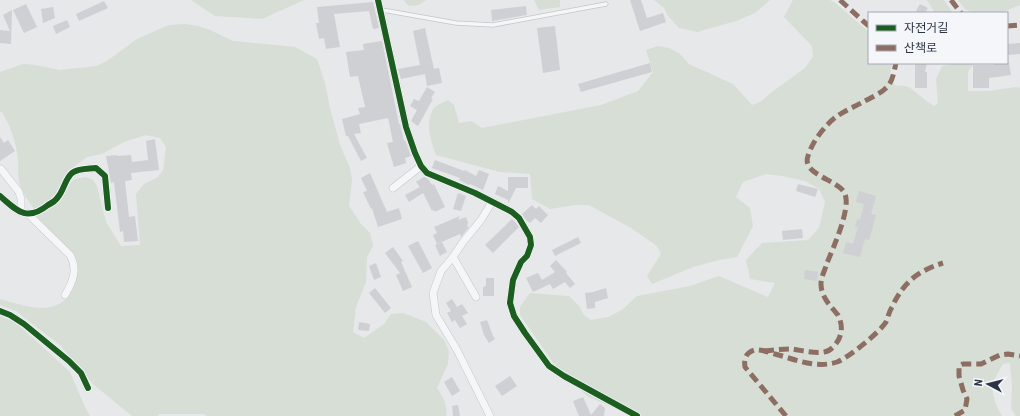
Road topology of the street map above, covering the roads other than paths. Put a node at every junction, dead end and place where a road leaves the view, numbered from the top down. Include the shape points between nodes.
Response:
1 (378, 0) edge
2 (606, 4) dead end
3 (380, 10) junction
4 (421, 166) junction
5 (1, 169) edge
6 (394, 188) dead end
7 (0, 196) edge
8 (492, 202) junction
9 (108, 208) dead end
10 (24, 213) junction
11 (453, 257) junction
12 (65, 295) dead end
13 (476, 296) dead end
14 (0, 311) edge
15 (88, 388) dead end
16 (490, 416) edge
17 (637, 416) edge

1 - 3 street
2 - 3 lane via 493,25 456,23
3 - 4 street via 406,127
4 - 6 street
4 - 8 street via 427,173
5 - 10 street via 18,192
7 - 10 street
8 - 11 street
8 - 17 street via 519,218 530,237 531,245 527,256 521,262 513,280 510,303 514,316 525,333 549,366
9 - 10 street via 105,176 96,168 80,169 72,173 58,198 41,211
10 - 12 street via 70,255 74,262 73,277
11 - 13 street
11 - 16 street via 441,271 433,293 436,315 457,350
14 - 15 street via 24,324 69,361 81,373

